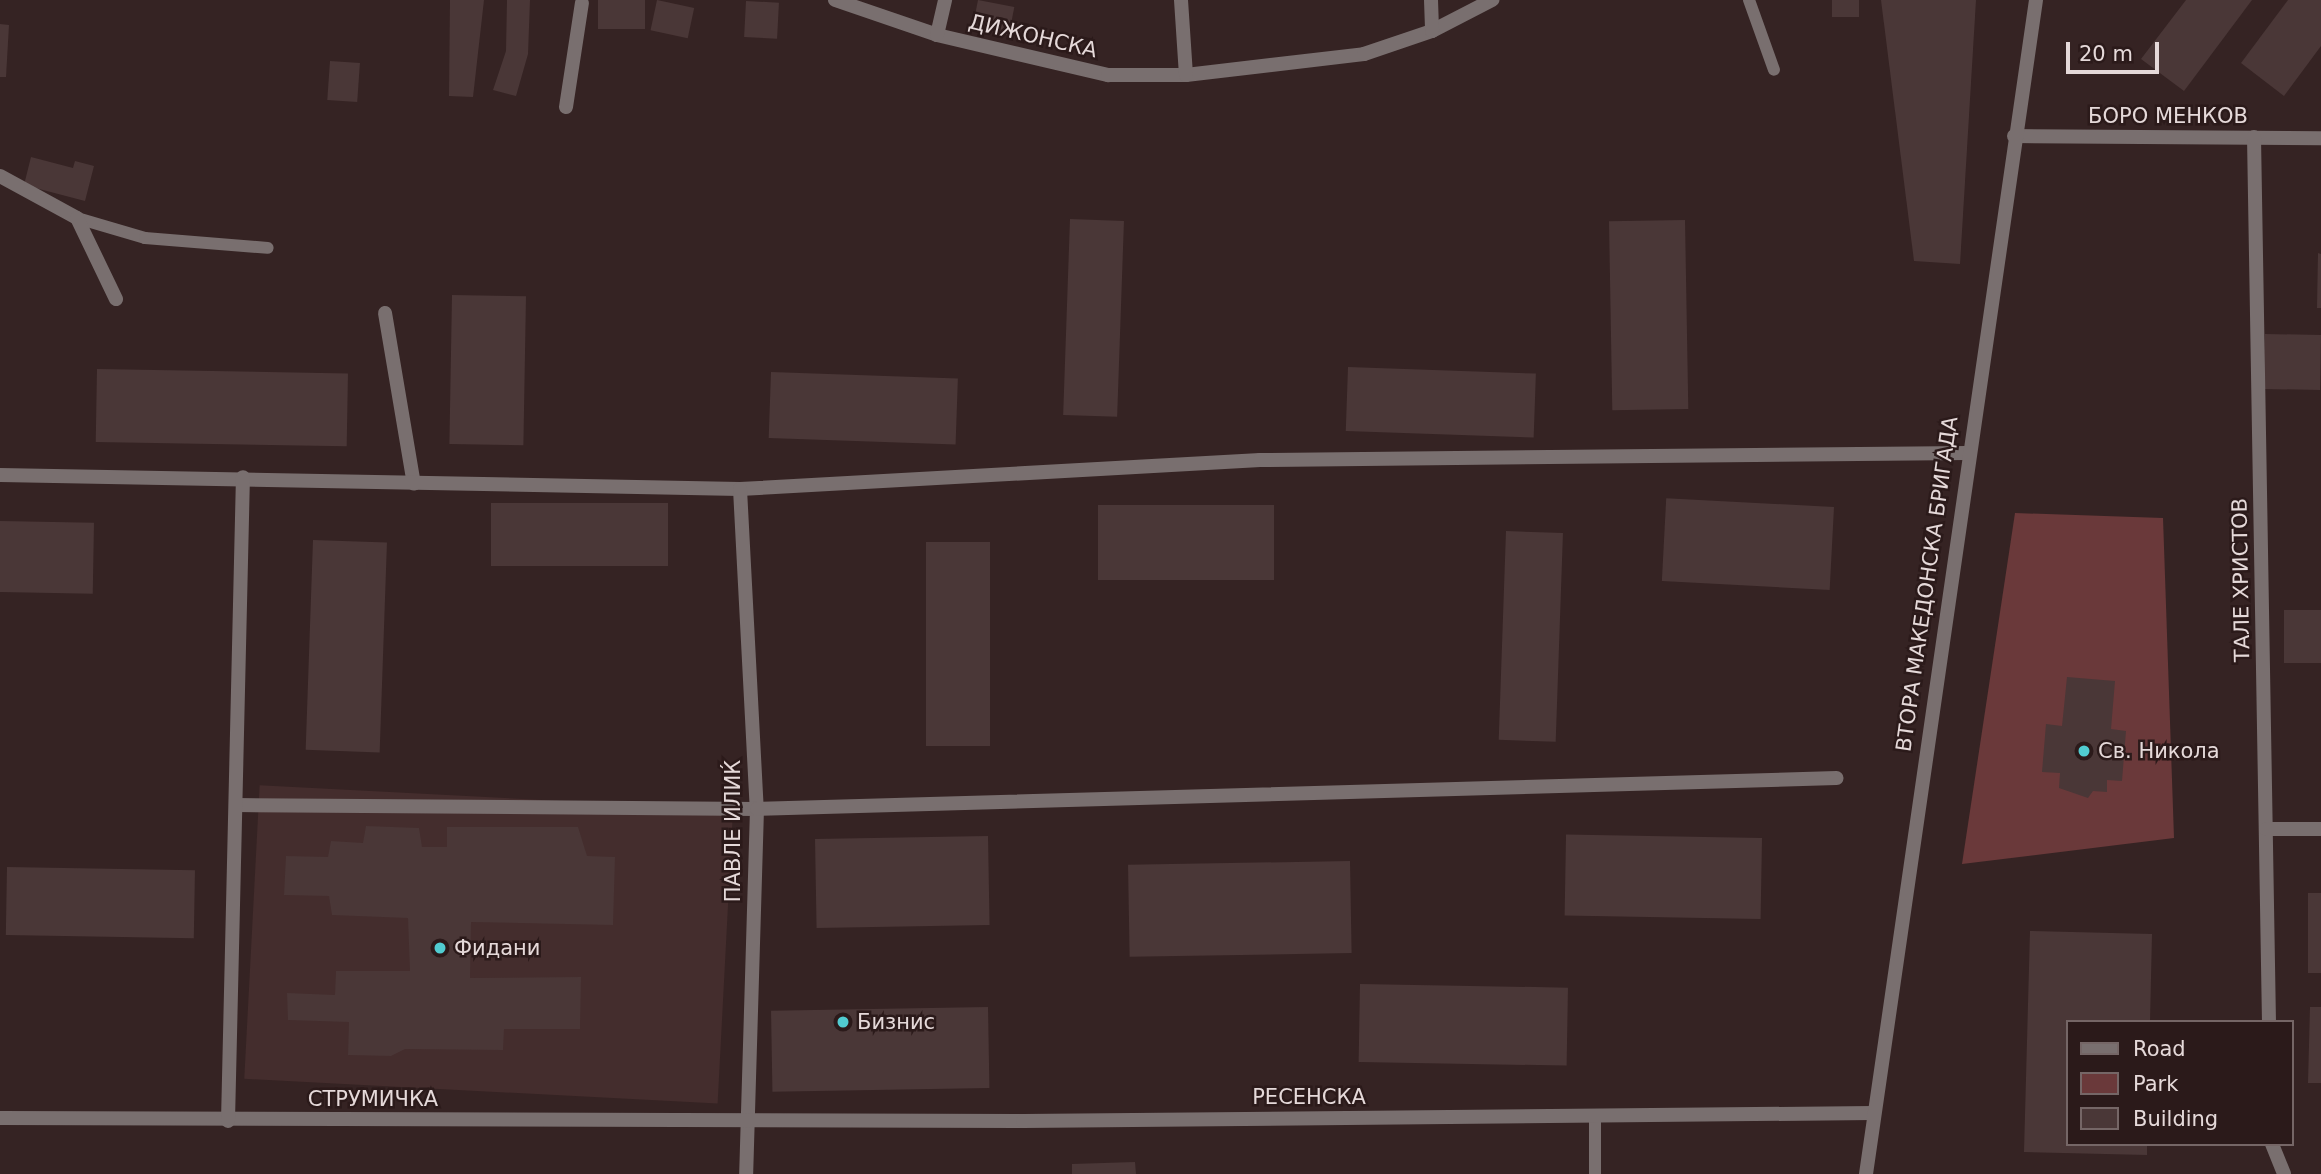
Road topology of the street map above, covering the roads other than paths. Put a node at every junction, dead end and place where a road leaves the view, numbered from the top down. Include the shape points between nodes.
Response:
1 (835, 0) edge
2 (945, 0) edge
3 (1181, 0) edge
4 (1431, 0) edge
5 (1492, 0) edge
6 (1749, 0) edge
7 (2036, 0) edge
8 (582, 3) dead end
9 (1432, 32) junction
10 (937, 35) junction
11 (1774, 71) dead end
12 (1186, 75) junction
13 (566, 107) dead end
14 (2014, 136) junction
15 (2254, 137) junction
16 (2321, 138) edge
17 (0, 176) edge
18 (77, 218) junction
19 (268, 248) dead end
20 (116, 299) dead end
21 (385, 313) dead end
22 (1967, 453) junction
23 (0, 475) edge
24 (243, 477) junction
25 (414, 484) junction
26 (740, 489) junction
27 (1837, 778) dead end
28 (236, 805) junction
29 (757, 809) junction
30 (2266, 829) junction
31 (2321, 829) edge
32 (2269, 1020) edge
33 (1873, 1113) junction
34 (1595, 1116) junction
35 (0, 1118) edge
36 (746, 1120) junction
37 (228, 1121) junction
38 (2273, 1146) edge
39 (746, 1174) edge
40 (1595, 1174) edge
41 (1866, 1174) edge
42 (2284, 1174) edge

1 - 10 street, ДИЖОНСКА
2 - 10 street
3 - 12 street
4 - 9 street
5 - 9 street, ДИЖОНСКА
6 - 11 lane
7 - 14 street, ВТОРА МАКЕДОНСКА БРИГАДА
8 - 13 street
9 - 12 street, ДИЖОНСКА via 1364,54
10 - 12 street, ДИЖОНСКА via 1108,75
14 - 15 street, БОРО МЕНКОВ
14 - 22 street, ВТОРА МАКЕДОНСКА БРИГАДА
15 - 16 street, БОРО МЕНКОВ
15 - 30 street, ТАЛЕ ХРИСТОВ
17 - 18 street
18 - 19 lane via 145,237
18 - 20 street
21 - 25 street
22 - 26 street via 1260,460
22 - 33 street, ВТОРА МАКЕДОНСКА БРИГАДА
23 - 24 street
24 - 25 street
24 - 28 street
25 - 26 street
26 - 29 street, ПАВЛЕ ИЛИЌ
27 - 29 street
28 - 29 street
28 - 37 street
29 - 36 street, ПАВЛЕ ИЛИЌ
30 - 31 street
30 - 32 street, ТАЛЕ ХРИСТОВ
33 - 34 street, РЕСЕНСКА
33 - 41 street, ВТОРА МАКЕДОНСКА БРИГАДА
34 - 36 street, РЕСЕНСКА
34 - 40 lane
35 - 37 street, СТРУМИЧКА
36 - 37 street, СТРУМИЧКА
36 - 39 street, ПАВЛЕ ИЛИЌ
38 - 42 street

